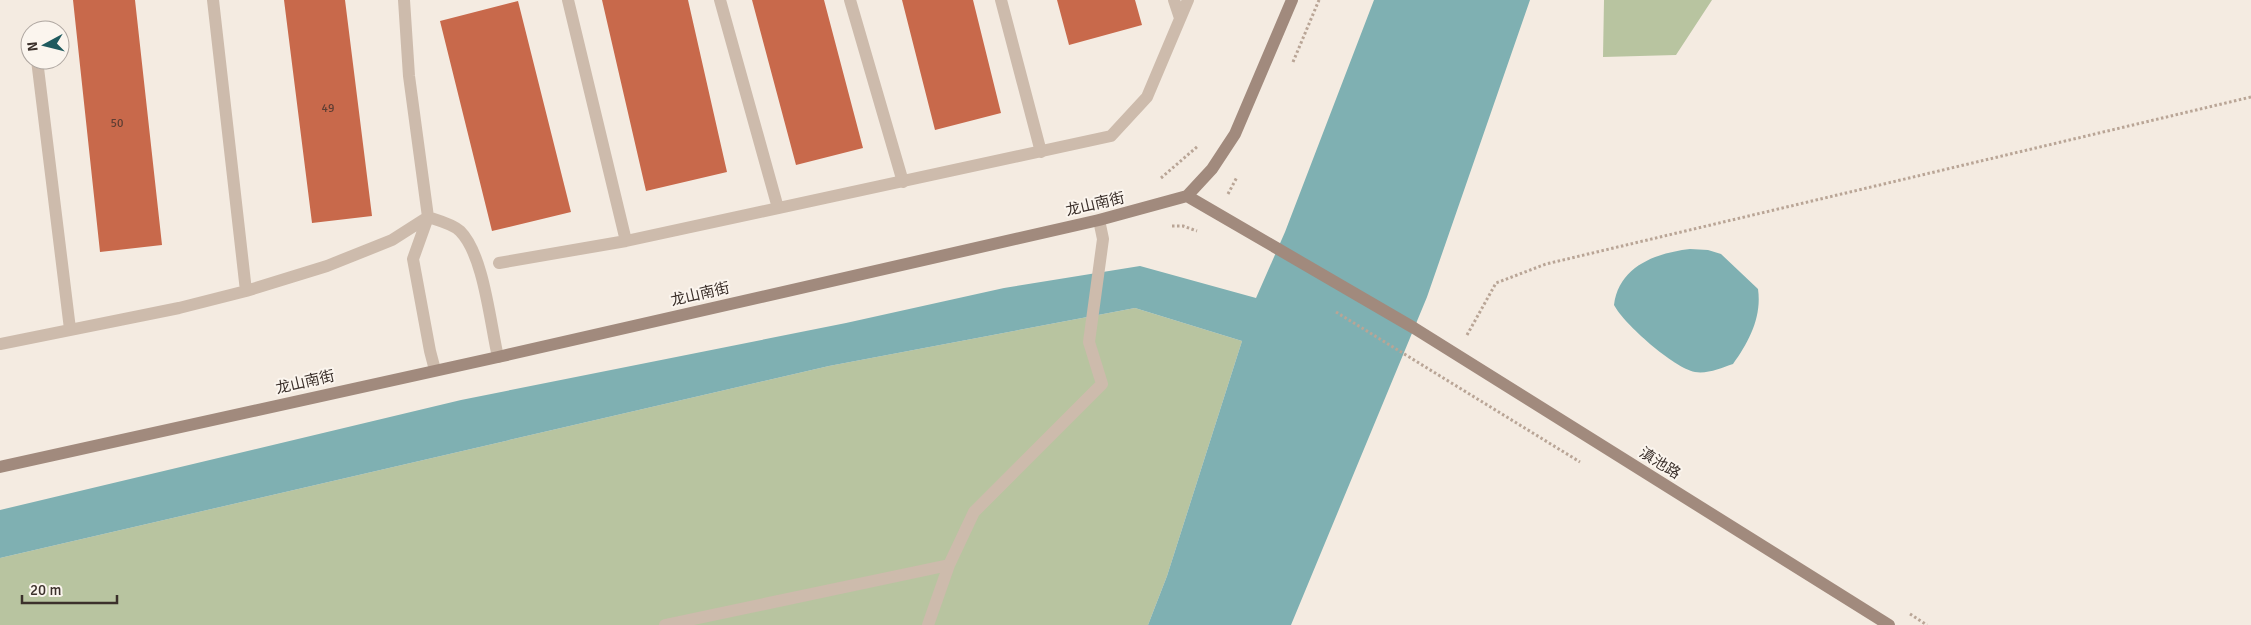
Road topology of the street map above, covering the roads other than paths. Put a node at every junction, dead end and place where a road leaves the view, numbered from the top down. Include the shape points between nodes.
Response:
1 (213, 0) edge
2 (404, 0) edge
3 (568, 0) edge
4 (720, 0) edge
5 (850, 0) edge
6 (1001, 0) edge
7 (1174, 0) edge
8 (1188, 0) edge
9 (1292, 0) edge
10 (1180, 18) junction
11 (38, 70) edge
12 (1041, 152) junction
13 (903, 182) junction
14 (1187, 196) junction
15 (778, 208) junction
16 (428, 217) junction
17 (1099, 220) junction
18 (626, 241) junction
19 (499, 263) dead end
20 (246, 291) junction
21 (70, 329) junction
22 (0, 344) edge
23 (498, 357) junction
24 (435, 370) junction
25 (0, 467) edge
26 (949, 565) junction
27 (665, 625) edge
28 (928, 625) edge
29 (1889, 625) edge

1 - 20 street
2 - 16 street via 409,76
3 - 18 street
4 - 15 street
5 - 13 street
6 - 12 street
7 - 10 street
8 - 10 street
9 - 14 street via 1236,134 1212,170
10 - 12 street via 1147,97 1111,136
11 - 21 street
12 - 13 street
13 - 15 street
14 - 17 street, 龙山南街
14 - 29 street, 滇池路 via 1414,328
15 - 18 street
16 - 20 street via 392,240 327,266
16 - 23 street via 458,229 471,246
16 - 24 street via 413,259
17 - 23 street, 龙山南街
17 - 26 street via 1103,239 1089,342 1102,384 974,512
18 - 19 street
20 - 21 street
21 - 22 street
23 - 24 street, 龙山南街
24 - 25 street, 龙山南街
26 - 27 street
26 - 28 street

